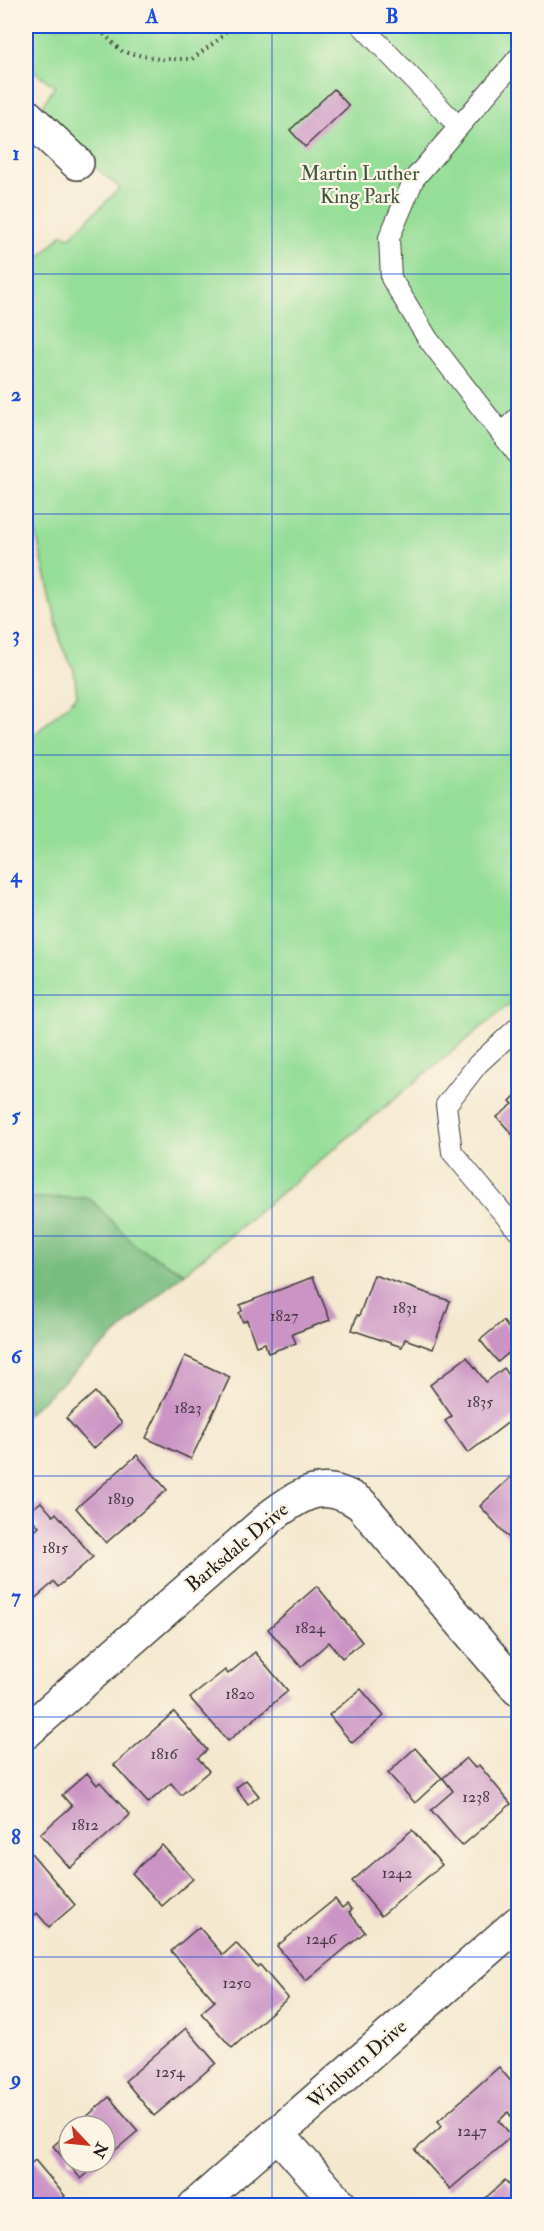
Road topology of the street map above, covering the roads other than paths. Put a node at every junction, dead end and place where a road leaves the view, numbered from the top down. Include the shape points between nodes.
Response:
1 (362, 26) edge
2 (519, 58) edge
3 (26, 115) edge
4 (458, 126) junction
5 (77, 163) dead end
6 (519, 417) edge
7 (502, 433) junction
8 (519, 454) edge
9 (519, 1027) edge
10 (519, 1230) edge
11 (519, 1689) edge
12 (26, 1732) edge
13 (519, 1923) edge
14 (277, 2133) junction
15 (195, 2205) edge
16 (341, 2205) edge

1 - 4 lane
2 - 4 lane
3 - 5 street
4 - 7 lane via 414,179 389,238 391,278 428,339
6 - 7 lane
7 - 8 lane
9 - 10 lane via 478,1064 446,1105 452,1152
11 - 12 street, Barksdale Drive via 361,1504 346,1494 314,1491 274,1514
13 - 14 street, Winburn Drive
14 - 15 street, Winburn Drive
14 - 16 street

